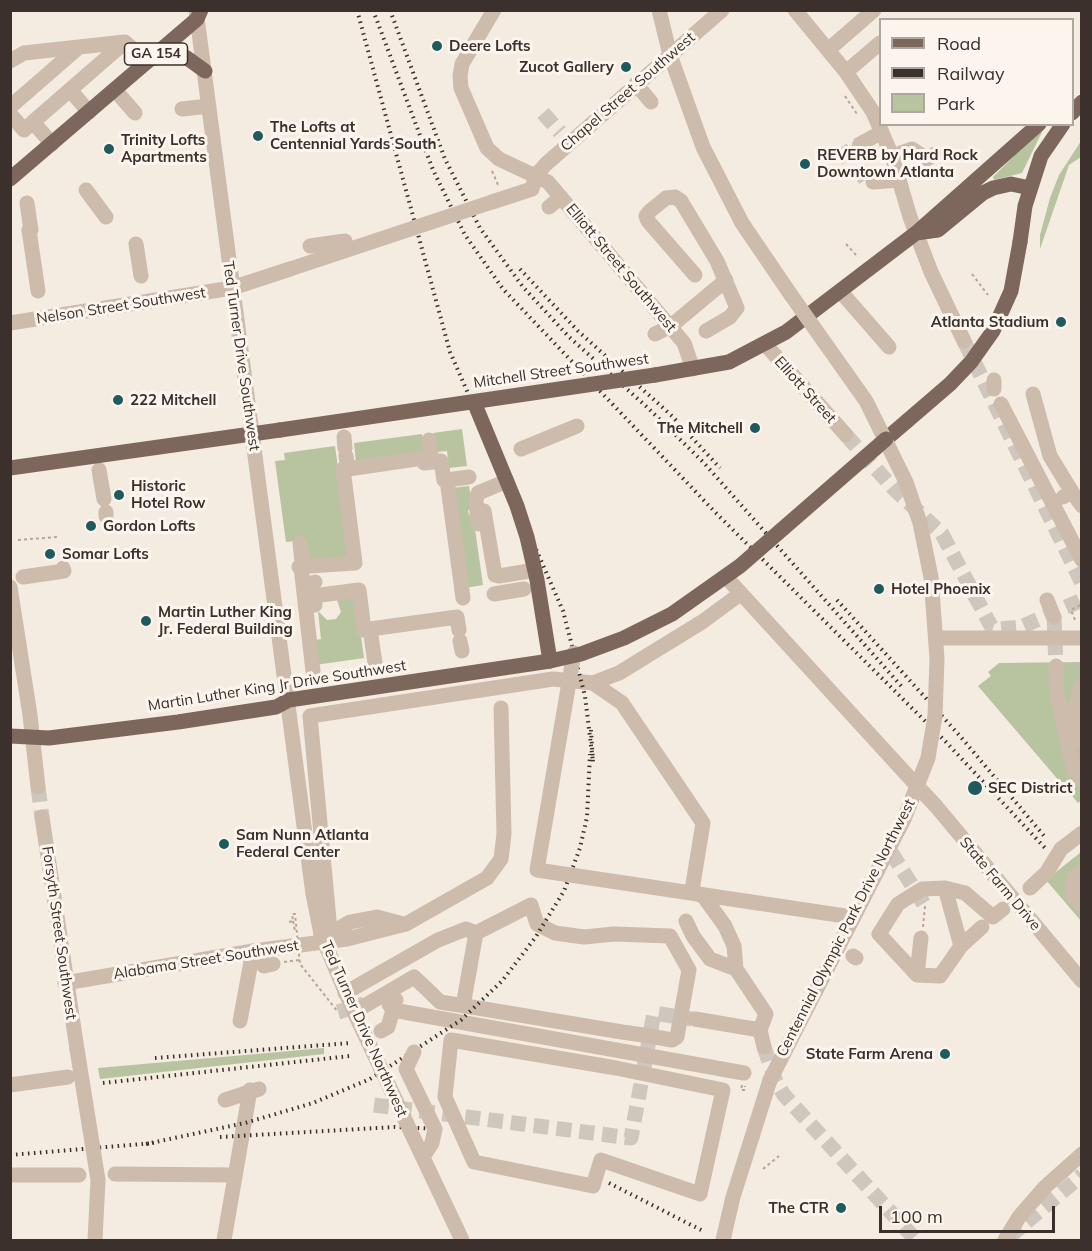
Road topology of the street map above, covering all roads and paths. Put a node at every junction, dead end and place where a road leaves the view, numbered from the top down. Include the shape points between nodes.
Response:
1 (494, 10) edge
2 (659, 10) edge
3 (722, 10) edge
4 (795, 10) edge
5 (874, 10) edge
6 (198, 13) edge
7 (125, 42) junction
8 (879, 44) edge
9 (79, 47) junction
10 (828, 50) junction
11 (670, 55) junction
12 (10, 61) edge
13 (147, 62) junction
14 (204, 71) junction
15 (846, 72) junction
16 (636, 84) junction
17 (70, 90) junction
18 (115, 90) junction
19 (651, 102) dead end
20 (209, 106) junction
21 (10, 107) edge
22 (182, 110) dead end
23 (89, 112) junction
24 (135, 113) dead end
25 (10, 114) edge
26 (33, 122) junction
27 (879, 125) edge
28 (879, 126) edge
29 (1037, 126) edge
30 (1062, 126) edge
31 (882, 132) junction
32 (52, 144) junction
33 (860, 144) dead end
34 (935, 154) dead end
35 (892, 156) junction
36 (488, 162) dead end
37 (536, 175) junction
38 (10, 179) edge
39 (899, 180) junction
40 (873, 182) dead end
41 (1030, 188) junction
42 (86, 190) dead end
43 (561, 197) junction
44 (498, 200) junction
45 (27, 203) dead end
46 (549, 207) dead end
47 (106, 218) dead end
48 (916, 233) junction
49 (345, 241) dead end
50 (136, 244) dead end
51 (846, 244) dead end
52 (310, 246) dead end
53 (856, 255) dead end
54 (972, 274) dead end
55 (695, 275) dead end
56 (141, 276) dead end
57 (726, 280) junction
58 (232, 288) junction
59 (38, 291) dead end
60 (842, 292) junction
61 (988, 295) dead end
62 (10, 323) edge
63 (670, 326) junction
64 (706, 330) dead end
65 (655, 334) dead end
66 (964, 341) tunnel mouth
67 (765, 345) junction
68 (889, 348) dead end
69 (693, 369) junction
70 (1033, 394) dead end
71 (474, 402) junction
72 (1001, 404) dead end
73 (577, 426) dead end
74 (428, 433) dead end
75 (252, 435) junction
76 (846, 435) tunnel mouth
77 (886, 439) junction
78 (521, 449) dead end
79 (432, 462) junction
80 (10, 468) edge
81 (99, 470) dead end
82 (469, 477) dead end
83 (447, 480) junction
84 (507, 481) junction
85 (1072, 492) junction
86 (1052, 502) junction
87 (1082, 506) edge
88 (105, 509) dead end
89 (484, 511) dead end
90 (57, 537) dead end
91 (18, 540) dead end
92 (300, 543) dead end
93 (482, 556) dead end
94 (1082, 560) edge
95 (305, 566) junction
96 (63, 568) dead end
97 (535, 570) junction
98 (23, 577) dead end
99 (726, 577) junction
100 (10, 587) edge
101 (305, 589) junction
102 (524, 589) dead end
103 (494, 594) dead end
104 (736, 597) dead end
105 (1047, 600) dead end
106 (1082, 604) edge
107 (1054, 617) tunnel mouth
108 (1075, 620) dead end
109 (370, 629) junction
110 (936, 638) junction
111 (1082, 638) edge
112 (574, 653) dead end
113 (550, 661) junction
114 (375, 663) dead end
115 (1056, 666) tunnel mouth
116 (313, 671) dead end
117 (593, 682) junction
118 (1082, 686) edge
119 (289, 700) junction
120 (501, 708) dead end
121 (10, 736) edge
122 (33, 737) junction
123 (1082, 742) edge
124 (1082, 780) edge
125 (38, 787) tunnel mouth
126 (918, 787) junction
127 (42, 817) tunnel mouth
128 (1082, 833) edge
129 (1082, 871) edge
130 (945, 888) junction
131 (1030, 888) dead end
132 (925, 906) tunnel mouth
133 (1082, 906) edge
134 (1003, 909) dead end
135 (852, 917) junction
136 (686, 921) dead end
137 (982, 927) dead end
138 (295, 931) junction
139 (476, 933) junction
140 (921, 938) joint
141 (339, 940) junction
142 (961, 946) junction
143 (263, 958) junction
144 (736, 969) junction
145 (917, 975) junction
146 (1082, 981) edge
147 (65, 983) junction
148 (345, 993) junction
149 (463, 1006) junction
150 (484, 1009) junction
151 (338, 1012) dead end
152 (354, 1012) junction
153 (695, 1019) tunnel mouth
154 (240, 1021) dead end
155 (485, 1026) junction
156 (760, 1030) junction
157 (381, 1031) dead end
158 (622, 1032) junction
159 (482, 1045) junction
160 (764, 1047) tunnel mouth
161 (620, 1050) junction
162 (414, 1052) dead end
163 (616, 1068) junction
164 (744, 1073) dead end
165 (68, 1077) dead end
166 (10, 1085) edge
167 (225, 1100) dead end
168 (1082, 1154) edge
169 (779, 1156) dead end
170 (423, 1157) junction
171 (763, 1169) dead end
172 (115, 1174) dead end
173 (10, 1175) edge
174 (79, 1175) dead end
175 (235, 1175) junction
176 (95, 1240) edge
177 (224, 1240) edge
178 (462, 1240) edge
179 (723, 1240) edge
180 (1005, 1240) edge

1 - 37 street via 462,64 461,88 492,154
2 - 11 street, Centennial Olympic Park Drive Northwest
3 - 11 street, Chapel Street Southwest
4 - 10 street
5 - 10 street
6 - 13 main road, GA 154
6 - 14 street, Ted Turner Drive Southwest
7 - 9 street
7 - 13 street
7 - 17 street
8 - 15 street
9 - 12 street via 24,53
9 - 21 street
10 - 15 street
11 - 16 street, Chapel Street Southwest
11 - 77 street, Centennial Olympic Park Drive Northwest, bridge via 703,147 742,223 866,401
13 - 14 main road via 175,53
13 - 18 main road, GA 154
14 - 20 street, Ted Turner Drive Southwest
15 - 27 street
16 - 19 street
16 - 37 street, Chapel Street Southwest via 564,137
17 - 23 street
17 - 26 street
18 - 23 main road, GA 154
18 - 24 street
20 - 22 street
20 - 58 street, Ted Turner Drive Southwest
23 - 32 main road, GA 154
25 - 26 street via 24,130
26 - 32 street
28 - 31 street
29 - 48 main road, Mitchell Street Southwest
30 - 41 main road via 1041,156
31 - 33 street
31 - 35 street
32 - 38 main road, GA 154
34 - 35 street via 927,159 912,149
35 - 39 street
36 - 44 path
37 - 43 street, Elliott Street Southwest
37 - 44 street, Chapel Street Southwest via 532,189
39 - 40 street
39 - 48 street
41 - 48 main road via 1011,184 993,188 938,230
41 - 77 main road, Martin Luther King Jr Drive Southwest, bridge via 1011,291 993,331 950,384
42 - 47 street
43 - 46 street
43 - 63 street, Elliott Street Southwest
44 - 58 street, Nelson Street Southwest, bridge
45 - 59 street
48 - 60 main road, Mitchell Street Southwest
48 - 66 street
49 - 52 street
50 - 56 street
51 - 53 path
54 - 61 path
55 - 57 street via 646,216 666,198 681,201
57 - 63 street
57 - 64 street via 737,308 735,314
58 - 62 street, Nelson Street Southwest
58 - 75 street, Ted Turner Drive Southwest
60 - 67 main road, Mitchell Street Southwest
60 - 68 street
63 - 65 street
63 - 69 street, Elliott Street Southwest via 684,343
67 - 69 main road, Mitchell Street Southwest via 729,362
67 - 76 street, Elliott Street
69 - 71 main road, Mitchell Street Southwest, bridge
70 - 85 street via 1050,456
71 - 75 main road, Mitchell Street Southwest, bridge
71 - 84 main road, bridge
72 - 86 street
73 - 78 street
74 - 79 street
75 - 80 main road, Mitchell Street Southwest
75 - 119 street, Ted Turner Drive Southwest
77 - 99 main road, Martin Luther King Jr Drive Southwest, bridge
77 - 110 street, Centennial Olympic Park Drive Northwest, bridge via 920,523 932,577
79 - 83 street via 441,460
79 - 95 street via 346,452 343,470 355,563
81 - 88 street
82 - 83 street
83 - 109 street via 464,598 460,598 460,635
84 - 93 street via 483,490 476,500
84 - 97 main road, bridge
85 - 86 street
85 - 87 street
86 - 94 street
89 - 97 street via 495,575
90 - 91 path
92 - 95 street
95 - 101 street
96 - 98 street via 64,571
97 - 113 main road, bridge
99 - 113 main road, Martin Luther King Jr Drive Southwest, bridge via 650,626 581,654
99 - 126 street, State Farm Drive
100 - 122 street
101 - 109 street via 359,590 364,630
101 - 116 street via 314,639
102 - 103 street
104 - 117 street via 619,673
105 - 107 street
106 - 108 path via 1071,610
109 - 114 street
110 - 111 street, bridge
110 - 126 street, Centennial Olympic Park Drive Northwest, bridge via 935,716
112 - 135 street, bridge via 537,870
113 - 119 main road, Martin Luther King Jr Drive Southwest
115 - 124 street via 1057,695 1074,770
117 - 141 street via 553,679 309,716
117 - 144 street via 622,703 703,823 692,890 704,897 725,926 734,946
118 - 123 street via 1074,709
119 - 122 main road, Martin Luther King Jr Drive Southwest via 276,707
119 - 148 street, Ted Turner Drive Northwest, bridge via 315,908 326,949
120 - 141 street, Alabama Street Southwest via 505,796 501,859 487,878 406,924
121 - 122 main road, Martin Luther King Jr Drive Southwest
122 - 125 street
126 - 135 street, Centennial Olympic Park Drive Northwest, bridge
126 - 146 street, State Farm Drive, bridge
127 - 147 street, Forsyth Street Southwest
128 - 131 street, bridge via 1061,849 1047,872
129 - 133 street via 1072,887 1073,896
130 - 134 street via 965,893 993,917
130 - 142 street
130 - 145 street via 922,889 908,896 889,914 879,934
132 - 140 path
135 - 179 street, Centennial Olympic Park Drive Northwest, bridge via 774,1069
136 - 144 street via 710,959
137 - 142 street
138 - 138 path, bridge via 294,914 292,914 291,921
138 - 151 path, bridge via 300,964
139 - 148 street via 466,929 438,940
139 - 149 street
139 - 158 street via 531,905 537,924 555,933 584,937 669,936 689,970 677,1037 672,1040
140 - 145 street
141 - 143 street, Alabama Street Southwest
142 - 145 street via 940,976
143 - 147 street, Alabama Street Southwest
143 - 154 street
144 - 156 street via 766,1014
147 - 176 street, Forsyth Street Southwest, bridge via 98,1180
148 - 152 street, Ted Turner Drive Northwest, bridge
149 - 150 street
149 - 152 street, bridge via 440,1002 414,977
150 - 155 street
150 - 158 street
152 - 170 street, Ted Turner Drive Northwest, bridge
153 - 156 street
155 - 157 street, bridge via 394,1005 388,1027
155 - 159 street
155 - 161 street
156 - 160 street
158 - 161 street
159 - 163 street
159 - 163 street via 451,1040 446,1097 474,1161 599,1187 601,1160 700,1194 723,1090
161 - 163 street
161 - 164 street
162 - 170 street, bridge via 406,1069 435,1129 435,1137
165 - 166 street
167 - 175 street via 255,1090
168 - 180 street via 1044,1187
169 - 171 path
170 - 178 street, Ted Turner Drive Northwest, bridge
172 - 175 street
173 - 174 street
175 - 177 street

